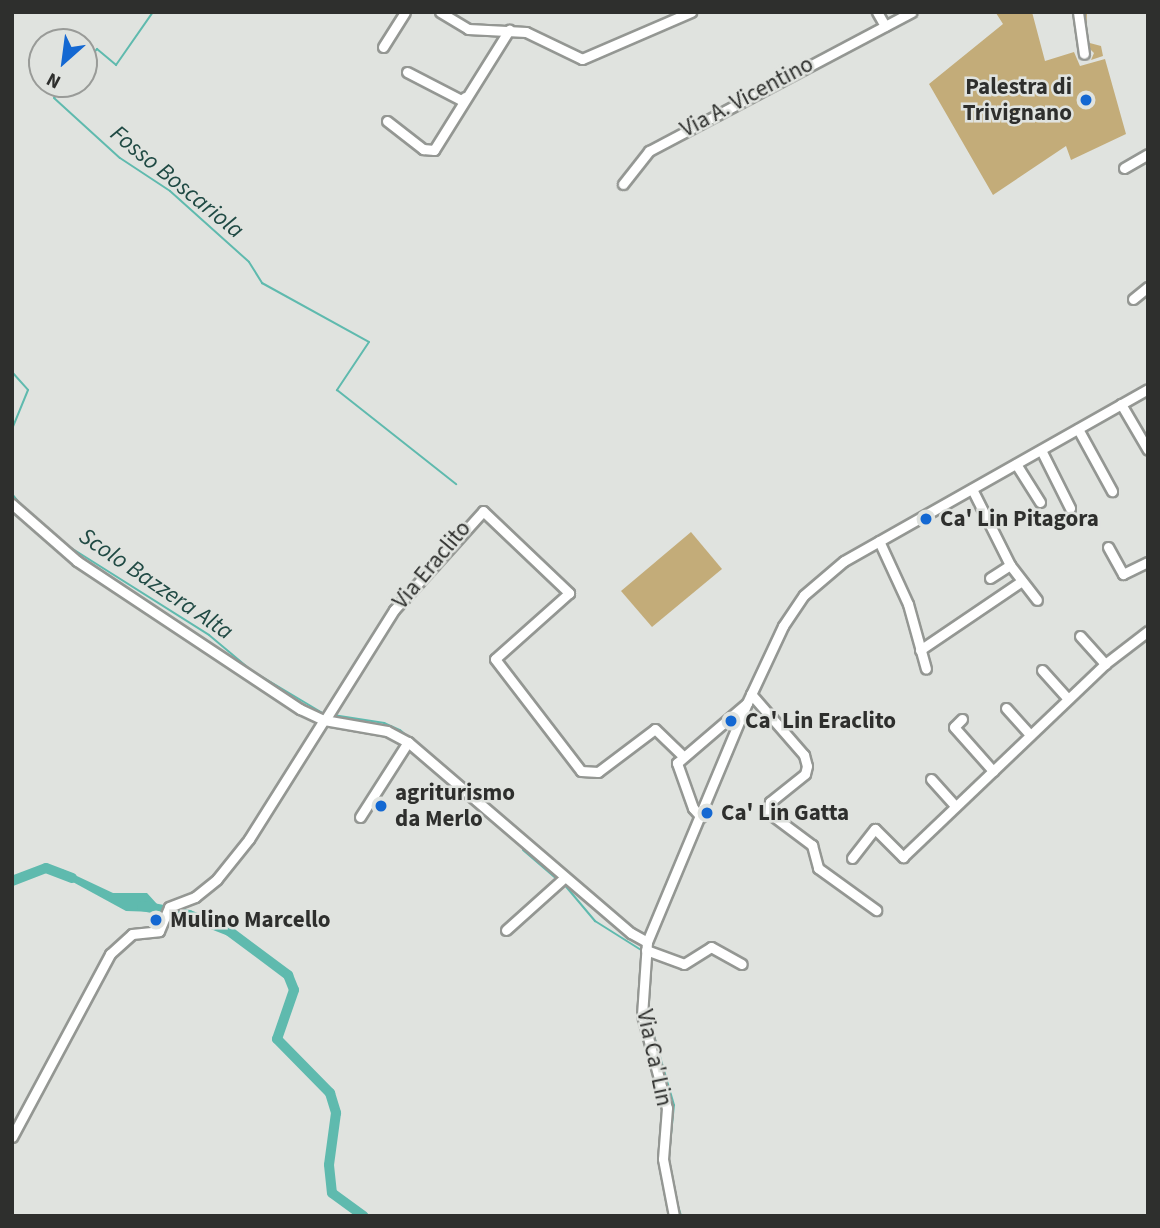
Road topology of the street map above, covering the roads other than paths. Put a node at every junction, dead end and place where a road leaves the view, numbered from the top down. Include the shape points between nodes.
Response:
1 (405, 12) edge
2 (440, 12) edge
3 (691, 12) edge
4 (877, 12) edge
5 (911, 12) edge
6 (1078, 12) edge
7 (885, 26) junction
8 (509, 30) junction
9 (383, 47) dead end
10 (1084, 54) dead end
11 (407, 72) dead end
12 (467, 96) junction
13 (387, 121) dead end
14 (1148, 154) edge
15 (1124, 169) dead end
16 (623, 184) dead end
17 (1148, 287) edge
18 (1133, 299) dead end
19 (1148, 389) edge
20 (1121, 404) junction
21 (1078, 429) junction
22 (1041, 450) junction
23 (1148, 450) edge
24 (1016, 464) junction
25 (972, 489) junction
26 (1112, 491) dead end
27 (1040, 502) dead end
28 (12, 504) edge
29 (1070, 508) dead end
30 (880, 541) junction
31 (1108, 547) dead end
32 (1148, 562) edge
33 (1010, 565) junction
34 (990, 578) dead end
35 (1022, 581) junction
36 (1037, 600) dead end
37 (1148, 631) edge
38 (1080, 636) dead end
39 (920, 650) junction
40 (1105, 664) junction
41 (926, 669) dead end
42 (1042, 670) dead end
43 (749, 699) junction
44 (1068, 699) junction
45 (1006, 708) dead end
46 (962, 719) dead end
47 (324, 720) junction
48 (1030, 736) junction
49 (408, 742) junction
50 (682, 755) junction
51 (993, 771) junction
52 (931, 779) dead end
53 (955, 806) junction
54 (360, 817) dead end
55 (701, 817) junction
56 (852, 858) dead end
57 (563, 880) junction
58 (876, 910) dead end
59 (506, 930) dead end
60 (647, 941) junction
61 (742, 964) dead end
62 (12, 1137) edge
63 (674, 1216) edge

1 - 9 street
2 - 8 street via 468,29
3 - 8 street via 582,59 546,39
4 - 7 street
5 - 7 street, Via A. Vicentino
6 - 10 street
7 - 16 street, Via A. Vicentino via 649,150
8 - 12 street
11 - 12 street via 461,100
12 - 13 street via 434,150 423,149
14 - 15 street
17 - 18 street
19 - 20 street, Via Ca' Lin
20 - 21 street, Via Ca' Lin
20 - 23 street
21 - 22 street, Via Ca' Lin
21 - 26 street
22 - 24 street, Via Ca' Lin
22 - 29 street
24 - 25 street, Via Ca' Lin
24 - 27 street
25 - 30 street, Via Ca' Lin
25 - 33 street
28 - 47 street via 77,561 278,695
30 - 39 street via 908,604
30 - 43 street, Via Ca' Lin via 834,568 804,595 783,626
31 - 32 street via 1123,574
33 - 34 street
33 - 35 street
35 - 36 street
35 - 39 street
37 - 40 street
38 - 40 street
39 - 41 street
40 - 44 street
42 - 44 street
43 - 50 street, Via Ca' Lin
43 - 55 street, Via Ca' Lin
43 - 58 street via 807,760 805,774 769,803 769,813 811,845 818,868
44 - 48 street
45 - 48 street
46 - 51 street via 954,727
47 - 49 street via 376,727
47 - 50 street, Via Eraclito via 386,620 483,510 569,593 495,659 581,771 598,772 656,729
47 - 62 street via 249,839 217,879 195,897 169,907 163,927 121,939
48 - 51 street
49 - 54 street
49 - 57 street
50 - 55 street via 677,771
51 - 53 street
52 - 53 street
53 - 56 street via 902,857 875,829
55 - 60 street, Via Ca' Lin
57 - 59 street
57 - 60 street
60 - 61 street via 684,964 711,947
60 - 63 street, Via Ca' Lin via 642,1015 667,1108 663,1159

